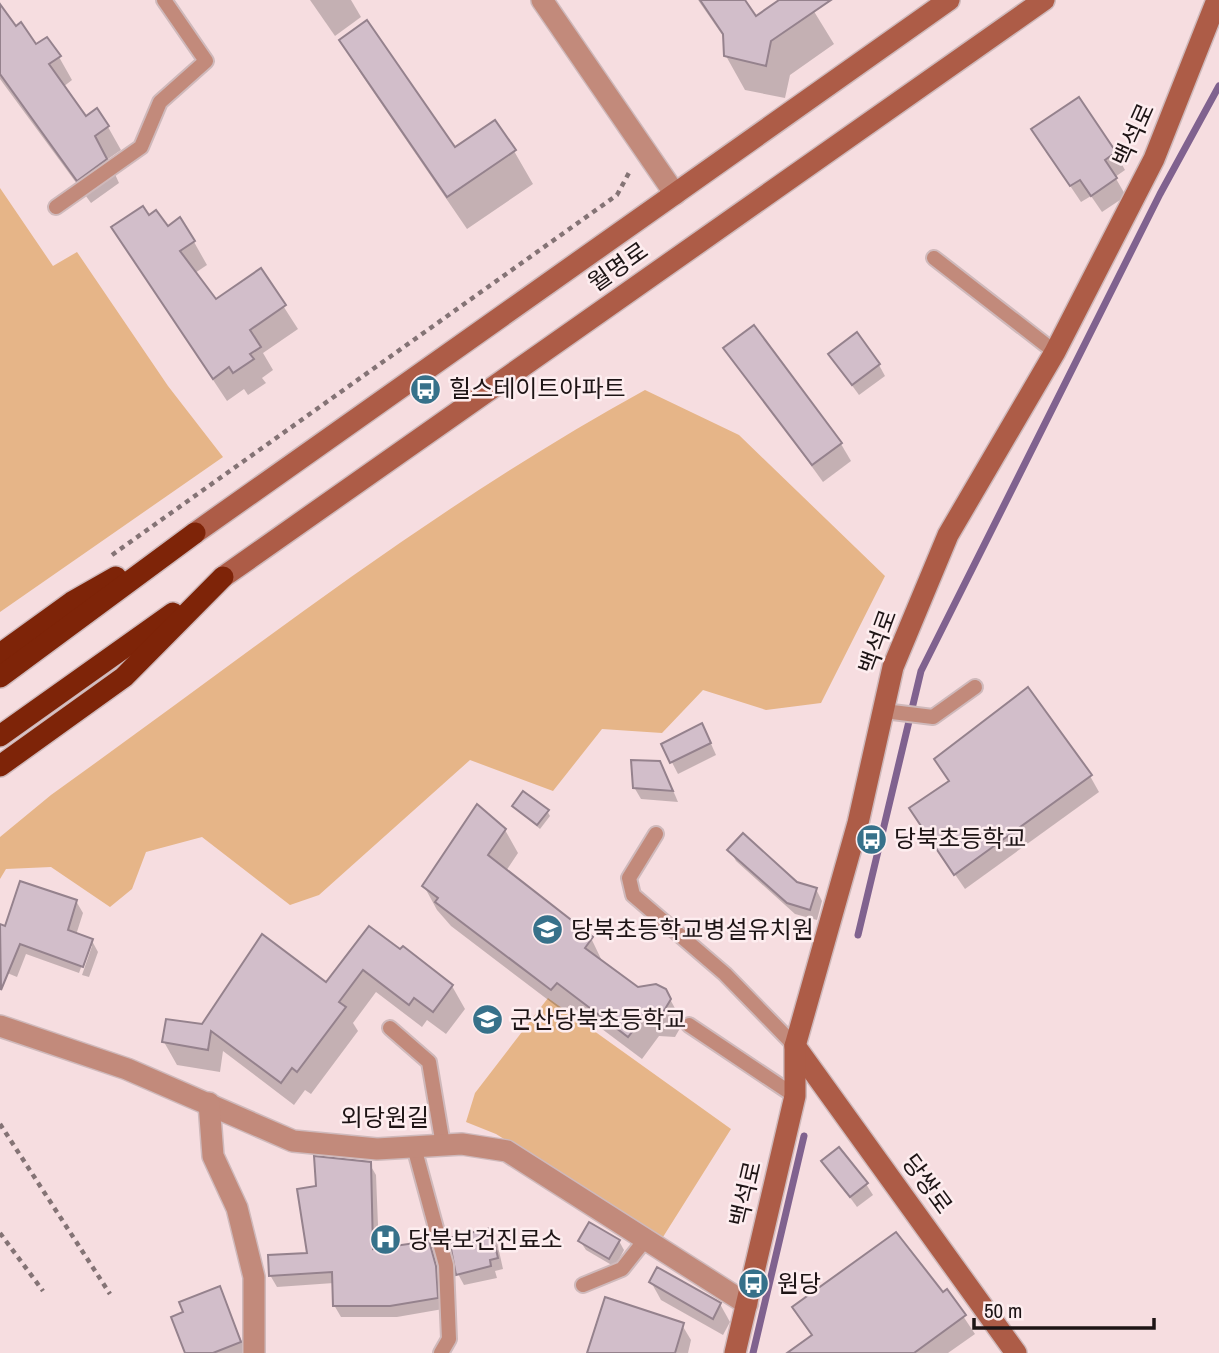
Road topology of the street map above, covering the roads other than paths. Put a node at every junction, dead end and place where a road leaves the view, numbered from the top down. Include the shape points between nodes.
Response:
1 (164, 0) edge
2 (542, 0) edge
3 (949, 0) edge
4 (1044, 0) edge
5 (1217, 0) edge
6 (675, 194) junction
7 (56, 207) dead end
8 (934, 258) dead end
9 (1055, 352) junction
10 (195, 533) junction
11 (223, 577) junction
12 (0, 654) edge
13 (0, 677) edge
14 (975, 687) dead end
15 (893, 712) junction
16 (0, 736) edge
17 (0, 766) edge
18 (656, 834) dead end
19 (689, 1025) dead end
20 (0, 1026) edge
21 (390, 1028) dead end
22 (795, 1046) junction
23 (795, 1096) junction
24 (209, 1103) junction
25 (443, 1145) junction
26 (414, 1147) junction
27 (645, 1240) junction
28 (583, 1286) dead end
29 (747, 1304) junction
30 (254, 1353) edge
31 (441, 1353) edge
32 (735, 1353) edge
33 (1016, 1353) edge

1 - 7 lane via 206,61 160,102 141,147
2 - 6 street
3 - 6 street, 월명로
4 - 11 street, 월명로
5 - 9 street, 백석로 via 1154,159
6 - 10 street, 월명로
8 - 9 lane
9 - 15 street, 백석로 via 948,535 893,667
10 - 12 highway via 72,602
10 - 13 highway
11 - 16 highway
11 - 17 highway via 124,677
14 - 15 lane via 933,717
15 - 22 street, 백석로
18 - 22 lane via 629,878 633,894 725,974
19 - 23 lane
20 - 24 street, 외당원길 via 127,1069
21 - 25 lane via 429,1062
22 - 23 street, 백석로
22 - 33 street, 당쌍로
23 - 29 street, 백석로
24 - 26 street, 외당원길 via 293,1140 377,1149
24 - 30 street via 213,1156 237,1208 254,1277
25 - 26 street, 외당원길
25 - 27 street, 외당원길 via 507,1151
26 - 31 lane via 446,1265 449,1339
27 - 28 lane via 622,1269
27 - 29 street, 외당원길
29 - 32 street, 백석로

